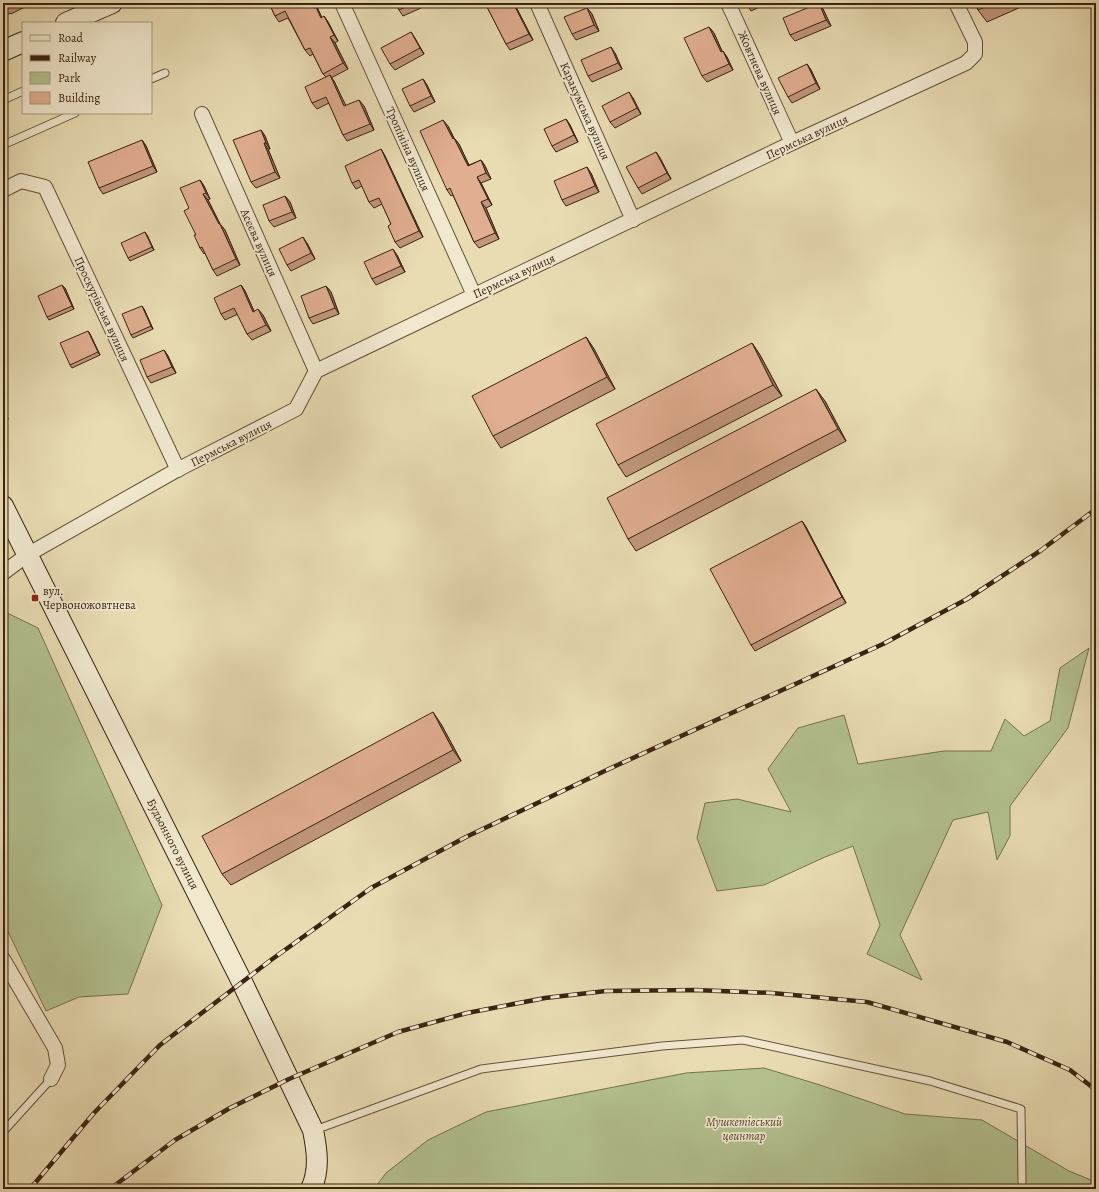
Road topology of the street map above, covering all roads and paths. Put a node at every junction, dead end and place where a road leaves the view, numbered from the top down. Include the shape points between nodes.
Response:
1 (112, 3) edge
2 (342, 3) edge
3 (537, 3) edge
4 (728, 3) edge
5 (956, 3) edge
6 (68, 22) edge
7 (22, 42) edge
8 (3, 51) edge
9 (165, 73) dead end
10 (152, 79) edge
11 (22, 91) edge
12 (3, 100) edge
13 (73, 114) edge
14 (202, 114) dead end
15 (792, 143) junction
16 (3, 145) edge
17 (3, 190) edge
18 (633, 220) junction
19 (474, 295) junction
20 (316, 371) junction
21 (178, 470) junction
22 (3, 506) edge
23 (27, 555) junction
24 (3, 574) edge
25 (3, 959) edge
26 (51, 1079) joint
27 (313, 1130) junction
28 (3, 1132) edge
29 (1022, 1182) dead end
30 (311, 1189) edge

1 - 6 main road
2 - 19 street, Тропініна вулиця
3 - 18 street, Каракумська вулиця
4 - 15 street, Жовтнева вулиця
5 - 15 street, Пермська вулиця via 975,42 976,54 966,63
7 - 8 main road
9 - 10 lane
11 - 12 lane
13 - 16 lane
14 - 20 street, Асєєва вулиця
15 - 18 street, Пермська вулиця
17 - 21 street, Проскурівська вулиця via 21,182 45,187
18 - 19 street, Пермська вулиця
19 - 20 street, Пермська вулиця
20 - 21 street, Пермська вулиця via 296,409
21 - 23 street, Пермська вулиця
22 - 23 main road, Будьонного вулиця
23 - 24 street, Пермська вулиця
23 - 27 main road, Будьонного вулиця
25 - 26 street via 55,1048 58,1065
26 - 28 lane
27 - 29 lane via 481,1068 662,1046 743,1040 930,1081 1021,1109
27 - 30 main road, Будьонного вулиця via 317,1167

